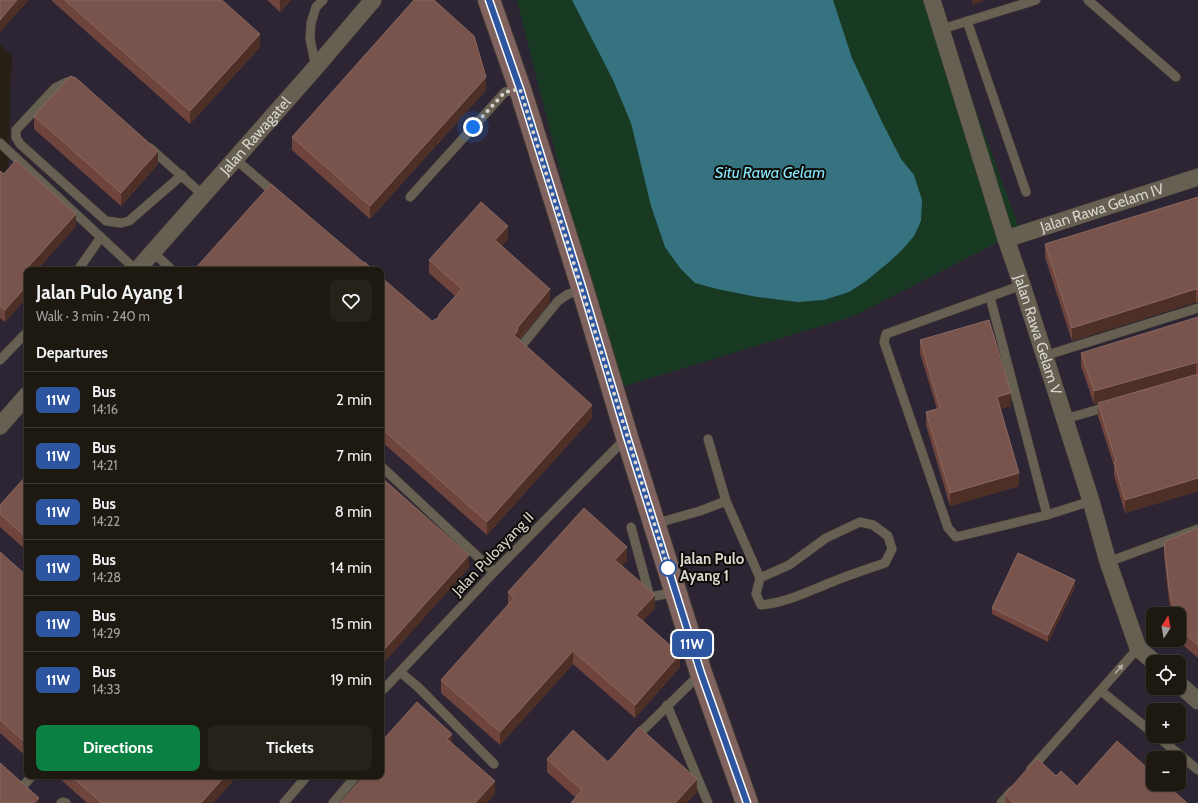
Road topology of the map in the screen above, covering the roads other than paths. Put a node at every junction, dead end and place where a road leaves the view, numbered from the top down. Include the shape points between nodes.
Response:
1 (323, 0) edge
2 (373, 0) edge
3 (489, 0) edge
4 (932, 0) edge
5 (1036, 0) edge
6 (1088, 0) edge
7 (967, 22) junction
8 (942, 29) junction
9 (316, 67) junction
10 (1176, 77) dead end
11 (520, 89) junction
12 (84, 91) edge
13 (142, 141) edge
14 (0, 143) edge
15 (235, 159) junction
16 (182, 176) junction
17 (1198, 177) edge
18 (1026, 192) dead end
19 (203, 195) junction
20 (410, 197) dead end
21 (282, 199) edge
22 (101, 237) junction
23 (1006, 239) junction
24 (153, 252) junction
25 (80, 267) edge
26 (133, 267) edge
27 (139, 267) edge
28 (169, 267) edge
29 (1022, 286) junction
30 (583, 290) junction
31 (990, 297) junction
32 (1198, 308) edge
33 (24, 335) edge
34 (523, 344) edge
35 (1044, 356) junction
36 (0, 360) edge
37 (24, 399) edge
38 (1116, 404) edge
39 (1065, 419) junction
40 (0, 426) edge
41 (627, 437) junction
42 (708, 439) dead end
43 (384, 469) edge
44 (726, 501) junction
45 (1091, 501) junction
46 (1047, 515) junction
47 (654, 524) junction
48 (631, 527) dead end
49 (1198, 529) edge
50 (1108, 562) junction
51 (494, 572) junction
52 (760, 578) junction
53 (676, 592) junction
54 (1138, 648) junction
55 (1146, 655) edge
56 (400, 672) junction
57 (701, 673) junction
58 (384, 689) edge
59 (1101, 690) junction
60 (1186, 690) edge
61 (1198, 701) edge
62 (667, 705) junction
63 (1146, 727) edge
64 (643, 730) edge
65 (1165, 743) edge
66 (494, 764) dead end
67 (1198, 770) edge
68 (1027, 773) edge
69 (29, 779) edge
70 (304, 779) edge
71 (353, 779) edge
72 (1017, 785) edge
73 (22, 787) edge
74 (61, 803) edge
75 (66, 803) edge
76 (284, 803) edge
77 (333, 803) edge
78 (708, 803) edge
79 (747, 803) edge
80 (1001, 803) edge

1 - 9 lane via 316,7 311,24 310,40
2 - 9 street, Jalan Rawagatel
3 - 11 street
4 - 8 street, Jalan Rawa Gelam V
5 - 7 lane
6 - 10 lane
7 - 8 lane
7 - 18 lane
8 - 23 street, Jalan Rawa Gelam V
9 - 15 street, Jalan Rawagatel
11 - 20 lane via 505,92
11 - 30 street
12 - 16 lane via 67,82 55,88 16,130 16,137 20,144 106,221 129,221
13 - 16 lane
14 - 22 lane
15 - 19 street, Jalan Rawagatel
15 - 21 lane
16 - 19 lane
17 - 23 street, Jalan Rawa Gelam IV
19 - 24 street, Jalan Rawagatel
22 - 25 lane
22 - 26 lane
23 - 29 street, Jalan Rawa Gelam V
24 - 27 street, Jalan Rawagatel
24 - 28 lane
29 - 31 lane
29 - 35 street, Jalan Rawa Gelam V
30 - 34 lane via 568,294 558,301
30 - 41 street
31 - 46 lane
31 - 46 lane via 886,334 884,342 948,528 956,537
32 - 35 lane
33 - 36 lane
35 - 39 street, Jalan Rawa Gelam V
37 - 40 street
38 - 39 lane
39 - 45 street, Jalan Rawa Gelam V
41 - 47 street
41 - 51 lane, Jalan Puloayang II
42 - 44 lane
43 - 51 lane
44 - 47 lane
44 - 52 lane
45 - 46 lane
45 - 50 street, Jalan Rawa Gelam V
47 - 53 street
48 - 53 lane via 650,597
49 - 50 lane
50 - 54 street, Jalan Rawa Gelam V
51 - 56 lane, Jalan Puloayang II
52 - 52 lane via 790,565 826,538 860,522 873,525 888,536 892,549 885,563 789,600 761,605 756,594
53 - 57 street
54 - 55 street, Jalan Rawa Gelam V
59 -> 54 lane
56 - 58 lane, Jalan Puloayang II
56 - 66 lane
57 - 62 lane
57 - 79 street
59 - 63 lane
59 - 68 lane
60 - 61 street
62 - 64 lane
62 - 78 lane
65 - 67 lane
69 - 73 lane
70 - 76 lane
71 - 77 lane
72 - 80 lane
74 - 75 lane

